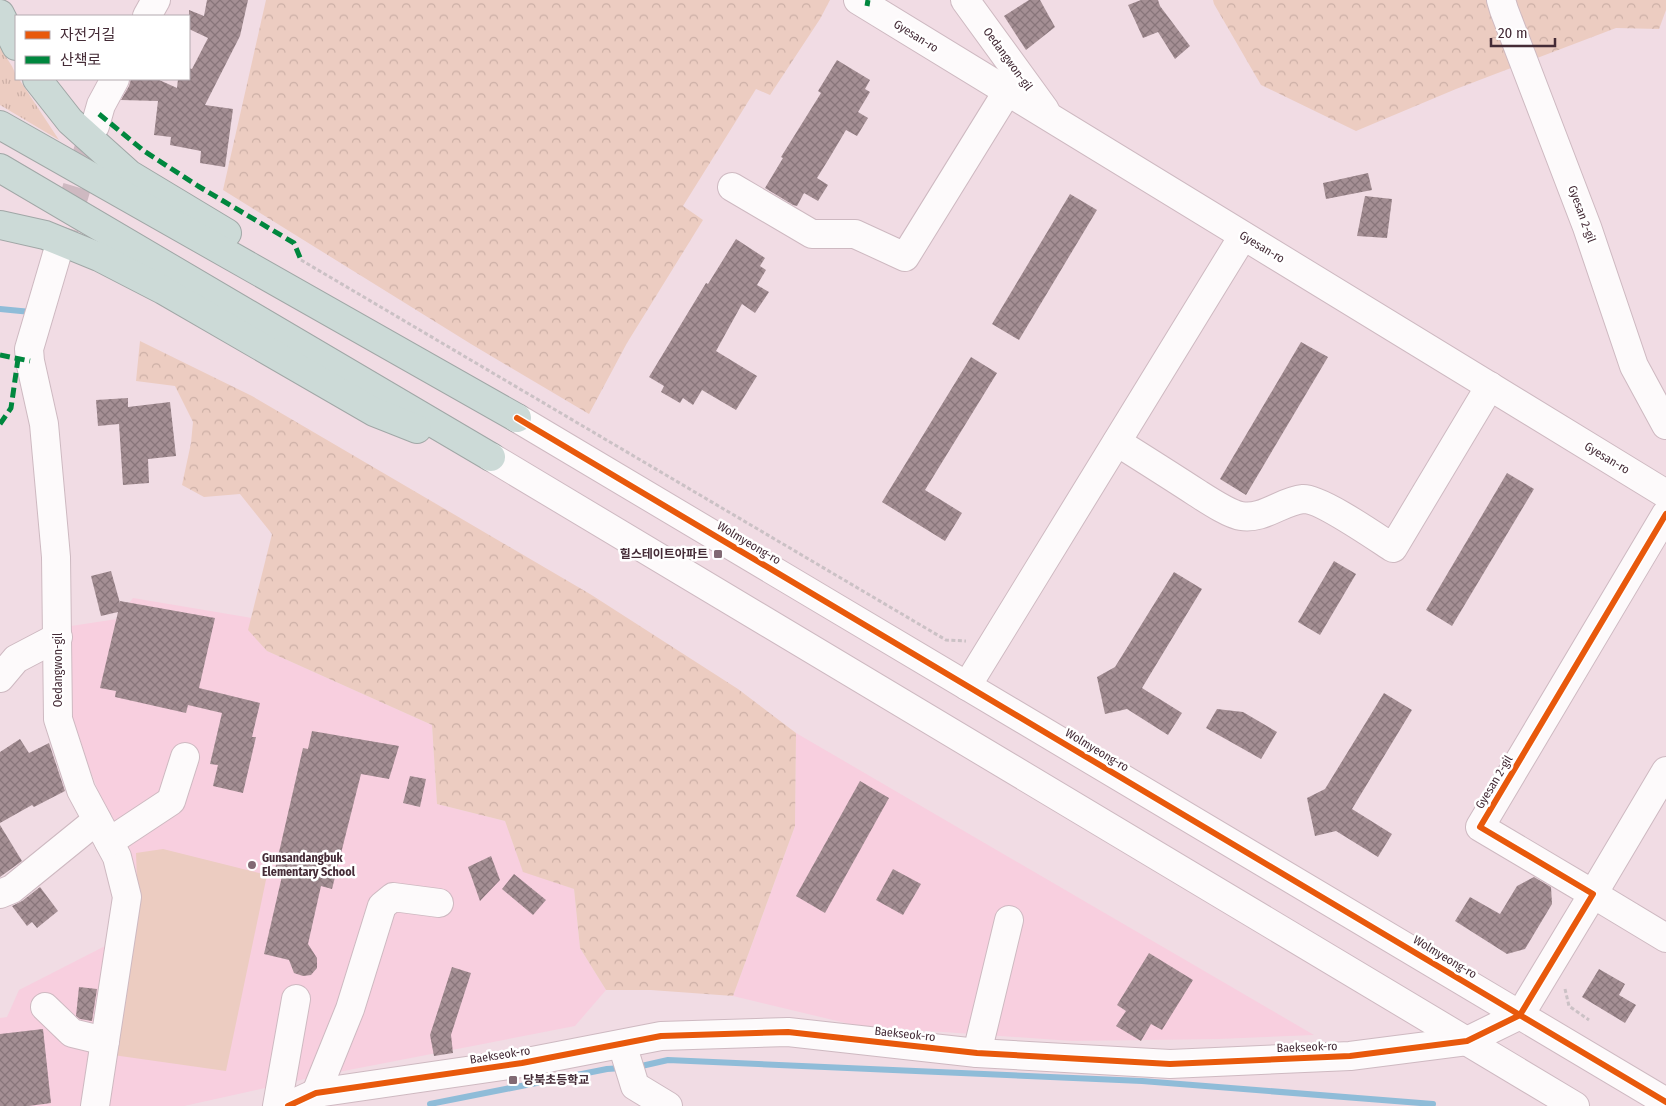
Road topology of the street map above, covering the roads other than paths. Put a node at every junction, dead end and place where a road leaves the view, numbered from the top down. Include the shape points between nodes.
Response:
1 (156, 0) edge
2 (858, 0) edge
3 (965, 0) edge
4 (1501, 0) edge
5 (0, 14) edge
6 (148, 15) edge
7 (15, 44) edge
8 (38, 80) edge
9 (114, 80) edge
10 (1007, 92) junction
11 (1052, 119) junction
12 (0, 125) edge
13 (95, 126) tunnel mouth
14 (0, 168) edge
15 (732, 187) dead end
16 (0, 225) edge
17 (1243, 236) junction
18 (57, 254) tunnel mouth
19 (1490, 386) junction
20 (517, 418) junction
21 (1666, 425) edge
22 (1117, 442) junction
23 (491, 457) junction
24 (1666, 494) edge
25 (1666, 514) edge
26 (58, 637) junction
27 (0, 678) edge
28 (967, 686) junction
29 (185, 756) dead end
30 (1666, 771) edge
31 (103, 831) junction
32 (0, 894) edge
33 (1593, 894) junction
34 (439, 903) dead end
35 (1009, 920) dead end
36 (1666, 938) edge
37 (296, 999) dead end
38 (45, 1008) dead end
39 (1520, 1015) junction
40 (105, 1041) junction
41 (1467, 1041) junction
42 (977, 1053) junction
43 (627, 1060) junction
44 (313, 1100) edge
45 (1666, 1102) edge
46 (95, 1106) edge
47 (277, 1106) edge
48 (288, 1106) edge
49 (668, 1106) edge
50 (1575, 1106) edge

1 - 6 street
2 - 10 street, Gyesan-ro
3 - 11 street, Oedangwon-gil
4 - 21 street, Gyesan 2-gil via 1588,227 1634,366
5 - 7 highway
8 - 20 highway via 70,121 129,174 416,343
9 - 13 street via 101,105
10 - 11 street, Gyesan-ro
10 - 15 street via 905,257 855,234 812,234
11 - 17 street, Gyesan-ro
12 - 20 highway
14 - 23 highway
16 - 23 highway via 45,235 99,256 374,412
17 - 19 street, Gyesan-ro
17 - 22 street
18 - 26 street, Oedangwon-gil via 28,349 44,424 56,557
19 - 22 street via 1393,548 1328,508 1304,499 1260,515 1241,516 1218,506
19 - 24 street, Gyesan-ro
20 - 28 street, Wolmyeong-ro
22 - 28 street
23 - 41 street
25 - 33 street, Gyesan 2-gil via 1480,827
26 - 27 street via 16,659
26 - 31 street, Oedangwon-gil via 58,719 81,790
28 - 39 street, Wolmyeong-ro
29 - 31 street via 171,801
30 - 33 street
31 - 32 street
31 - 40 street, Oedangwon-gil via 117,857 127,897
33 - 36 street
33 - 39 street
34 - 44 street via 393,897 382,906 350,1009
35 - 42 street
37 - 47 street
38 - 40 street via 72,1033
39 - 41 street, Baekseok-ro
39 - 45 street, Wolmyeong-ro
40 - 46 street, Oedangwon-gil
41 - 42 street, Baekseok-ro via 1350,1056 1170,1064
41 - 50 street
42 - 43 street, Baekseok-ro via 788,1032 661,1036
43 - 44 street, Baekseok-ro via 522,1064
43 - 49 street via 635,1086
44 - 48 street, Baekseok-ro

